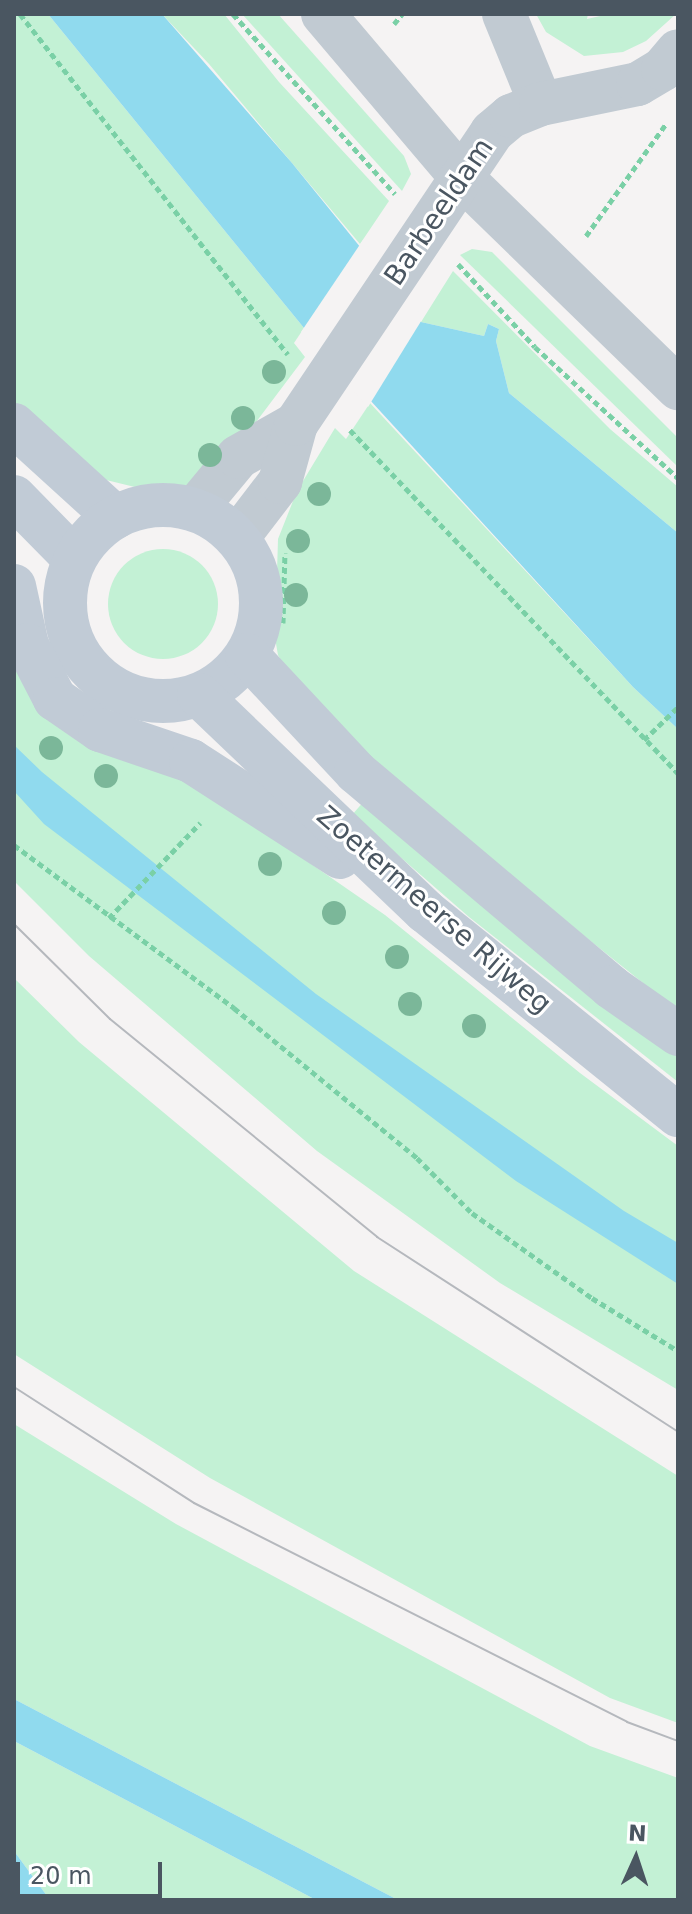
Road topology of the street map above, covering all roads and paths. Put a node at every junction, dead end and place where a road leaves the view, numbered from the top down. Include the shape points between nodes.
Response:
1 (323, 14) edge
2 (504, 14) edge
3 (678, 51) edge
4 (541, 104) junction
5 (669, 119) dead end
6 (461, 177) junction
7 (559, 275) junction
8 (678, 388) edge
9 (296, 424) junction
10 (14, 425) edge
11 (345, 425) dead end
12 (338, 435) dead end
13 (14, 497) edge
14 (195, 509) junction
15 (115, 517) junction
16 (237, 538) junction
17 (286, 543) dead end
18 (74, 558) junction
19 (14, 586) edge
20 (284, 631) dead end
21 (247, 655) junction
22 (199, 695) junction
23 (678, 707) edge
24 (644, 740) dead end
25 (14, 845) edge
26 (178, 847) dead end
27 (425, 911) junction
28 (109, 918) junction
29 (678, 1034) edge
30 (678, 1115) edge
31 (678, 1351) edge

1 - 6 street
2 - 4 street
3 - 4 street, Barbeeldam via 663,69 638,84
4 - 6 street, Barbeeldam via 511,116 492,132
5 - 7 path
6 - 7 street
6 - 9 street, Barbeeldam
7 - 8 street
9 - 14 street, Barbeeldam via 238,457
9 - 16 street, Barbeeldam via 280,482
10 - 15 main road
11 - 12 path
13 - 18 main road
14 - 15 main road via 146,505
14 - 16 main road
15 - 18 main road via 88,538
16 - 21 main road via 251,557 261,598 256,636
17 - 20 path
18 - 22 main road via 64,612 71,640 86,665 114,689 141,699
19 - 27 main road via 27,645 55,699 100,730 191,761
21 - 22 main road via 227,677
21 - 29 main road, Zoetermeerse Rijweg via 356,772 611,987
22 - 27 main road, Zoetermeerse Rijweg
23 - 24 path
25 - 28 path
26 - 28 path
27 - 30 main road, Zoetermeerse Rijweg
28 - 31 path via 314,1073 417,1158 472,1213

